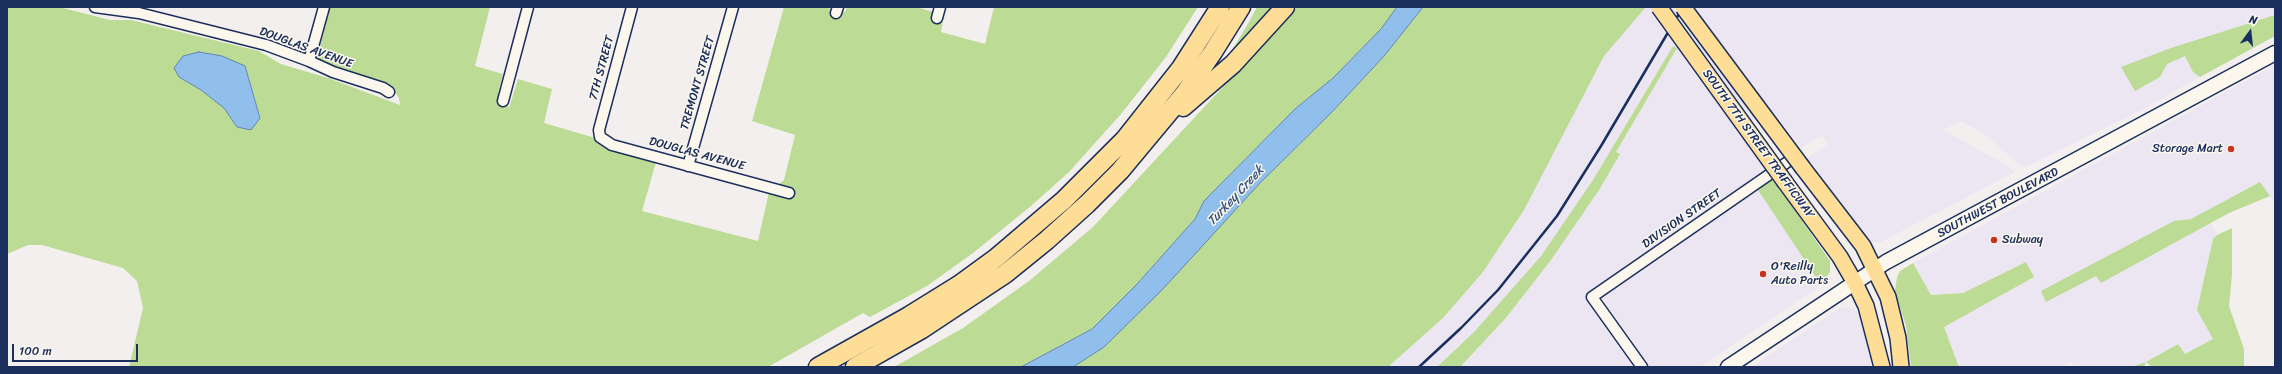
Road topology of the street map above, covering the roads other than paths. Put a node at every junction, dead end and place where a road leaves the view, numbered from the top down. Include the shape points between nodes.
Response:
1 (95, 7) edge
2 (324, 7) edge
3 (528, 7) edge
4 (632, 7) edge
5 (733, 7) edge
6 (940, 7) edge
7 (1220, 7) edge
8 (1241, 7) edge
9 (1285, 7) edge
10 (1659, 7) edge
11 (1683, 7) edge
12 (936, 18) dead end
13 (2275, 53) edge
14 (309, 61) junction
15 (389, 92) dead end
16 (503, 101) dead end
17 (1154, 132) junction
18 (600, 137) joint
19 (1786, 163) dead end
20 (688, 166) junction
21 (789, 193) dead end
22 (1875, 270) junction
23 (1855, 283) junction
24 (818, 367) edge
25 (855, 367) edge
26 (1642, 367) edge
27 (1728, 367) edge
28 (1882, 367) edge
29 (1900, 367) edge

1 - 14 street, DOUGLAS AVENUE via 139,13 266,45
2 - 14 street
3 - 16 street
4 - 18 street, 7TH STREET via 599,130
5 - 20 street, TREMONT STREET
6 - 12 street
7 - 24 highway via 1181,68 1125,139 1064,200 1002,253 959,285
8 - 17 highway via 1209,58
9 - 17 highway via 1233,64
10 - 23 main road, SOUTH 7TH STREET TRAFFICWAY, bridge via 1840,257
11 - 22 main road, SOUTH 7TH STREET TRAFFICWAY, bridge via 1863,246
13 - 22 main road, SOUTHWEST BOULEVARD
14 - 15 street, DOUGLAS AVENUE
17 - 25 highway via 1087,204 1005,274 922,329
18 - 20 street, DOUGLAS AVENUE via 612,145
19 - 26 street, DIVISION STREET via 1592,297
20 - 21 street, DOUGLAS AVENUE
22 - 23 main road, SOUTHWEST BOULEVARD
22 - 29 main road, SOUTH 7TH STREET TRAFFICWAY via 1894,315
23 - 27 main road, SOUTHWEST BOULEVARD
23 - 28 main road, SOUTH 7TH STREET TRAFFICWAY via 1866,306

